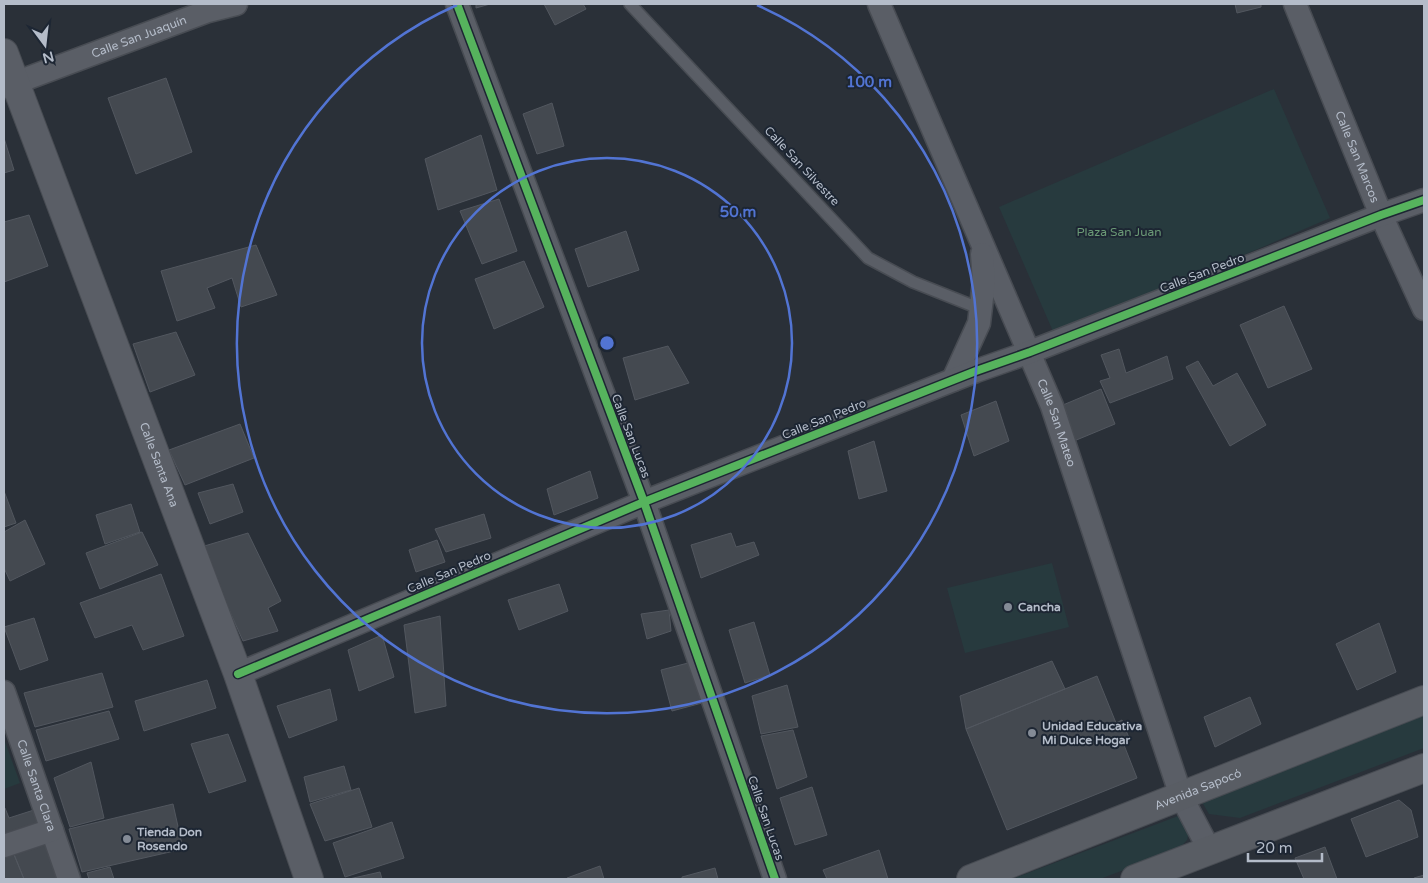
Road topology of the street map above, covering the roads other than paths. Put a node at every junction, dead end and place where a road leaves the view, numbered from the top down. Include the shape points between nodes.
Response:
1 (236, 4) edge
2 (457, 4) edge
3 (630, 4) edge
4 (879, 4) edge
5 (1295, 4) edge
6 (4, 53) edge
7 (9, 85) edge
8 (1424, 200) edge
9 (1381, 215) junction
10 (982, 240) junction
11 (981, 309) junction
12 (1424, 309) edge
13 (1030, 352) junction
14 (953, 380) junction
15 (644, 502) junction
16 (238, 674) junction
17 (4, 692) edge
18 (1424, 700) edge
19 (1424, 769) edge
20 (1181, 796) junction
21 (52, 830) junction
22 (4, 846) edge
23 (1210, 851) junction
24 (70, 879) edge
25 (309, 879) edge
26 (775, 879) edge
27 (971, 879) edge
28 (1135, 879) edge

1 - 7 street, Calle San Juaquín via 208,11
2 - 15 street, Calle San Lucas
3 - 11 lane, Calle San Silvestre via 868,258 913,282
4 - 10 street, Calle San Mateo
5 - 9 street, Calle San Marcos
6 - 7 street, Calle Santa Ana
7 - 16 street, Calle Santa Ana
8 - 9 street, Calle San Pedro
9 - 12 street, Calle San Marcos
9 - 13 street, Calle San Pedro
10 - 11 street via 984,281
10 - 13 street, Calle San Mateo
11 - 14 street via 979,323
13 - 14 street, Calle San Pedro
13 - 20 street, Calle San Mateo via 1052,406
14 - 15 street, Calle San Pedro
15 - 16 street, Calle San Pedro
15 - 26 street, Calle San Lucas
16 - 25 street, Calle Santa Ana
17 - 21 street, Calle Santa Clara
18 - 20 main road, Avenida Sapocó
19 - 23 main road
20 - 23 street, Calle San Mateo
20 - 27 main road, Avenida Sapocó
21 - 22 street
21 - 24 street, Calle Santa Clara
23 - 28 main road

